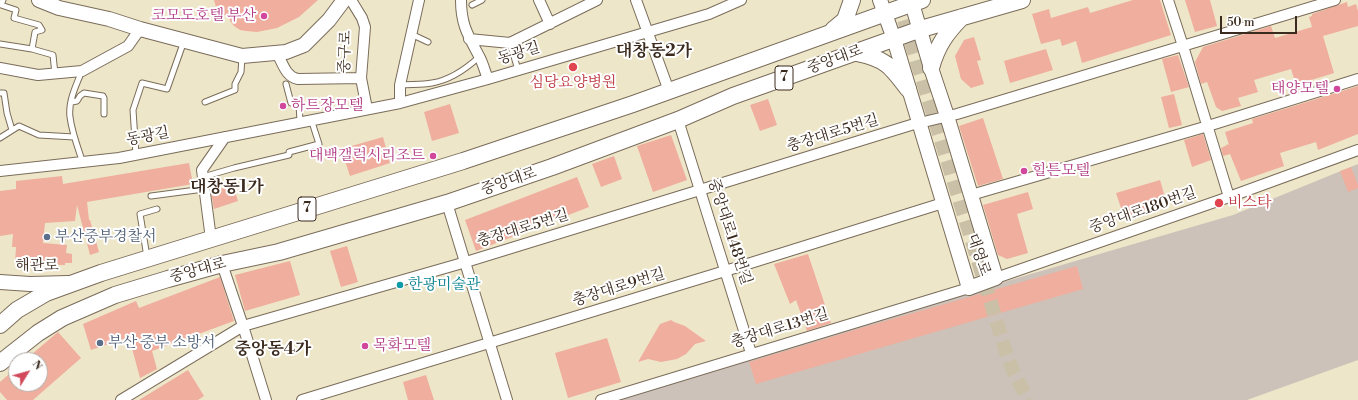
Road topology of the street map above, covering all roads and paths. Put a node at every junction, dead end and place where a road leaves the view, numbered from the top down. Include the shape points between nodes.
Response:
1 (3, 0) edge
2 (39, 0) edge
3 (344, 0) edge
4 (351, 0) edge
5 (419, 0) edge
6 (461, 0) edge
7 (482, 0) edge
8 (538, 0) edge
9 (597, 0) edge
10 (636, 0) edge
11 (741, 0) edge
12 (852, 0) edge
13 (1022, 0) edge
14 (1168, 0) edge
15 (1335, 0) edge
16 (916, 1) edge
17 (582, 4) edge
18 (71, 5) edge
19 (472, 5) dead end
20 (882, 6) edge
21 (962, 17) junction
22 (550, 24) junction
23 (140, 29) junction
24 (920, 29) junction
25 (648, 31) junction
26 (830, 32) junction
27 (411, 34) junction
28 (469, 39) junction
29 (894, 39) junction
30 (184, 40) junction
31 (428, 42) dead end
32 (510, 43) junction
33 (0, 44) edge
34 (1183, 46) junction
35 (32, 49) junction
36 (277, 53) junction
37 (857, 53) junction
38 (242, 56) junction
39 (479, 57) junction
40 (0, 68) edge
41 (931, 68) junction
42 (518, 70) junction
43 (82, 71) junction
44 (56, 74) junction
45 (361, 78) junction
46 (488, 79) junction
47 (1358, 79) edge
48 (286, 84) dead end
49 (400, 85) junction
50 (908, 89) junction
51 (668, 91) junction
52 (0, 93) edge
53 (72, 102) junction
54 (205, 102) dead end
55 (400, 103) junction
56 (367, 109) junction
57 (104, 114) dead end
58 (947, 116) junction
59 (311, 119) junction
60 (678, 120) junction
61 (300, 122) junction
62 (919, 123) junction
63 (1208, 126) junction
64 (12, 130) junction
65 (74, 137) junction
66 (0, 138) edge
67 (225, 138) junction
68 (1358, 150) edge
69 (136, 156) junction
70 (83, 163) junction
71 (0, 171) edge
72 (203, 177) junction
73 (204, 189) junction
74 (700, 190) junction
75 (971, 195) junction
76 (151, 196) dead end
77 (1229, 197) junction
78 (447, 203) junction
79 (943, 203) junction
80 (157, 209) dead end
81 (211, 238) junction
82 (147, 259) junction
83 (466, 262) junction
84 (222, 264) junction
85 (725, 271) junction
86 (996, 278) junction
87 (0, 282) edge
88 (74, 282) junction
89 (969, 288) junction
90 (0, 325) edge
91 (243, 326) junction
92 (490, 342) junction
93 (751, 353) junction
94 (0, 363) edge
95 (121, 400) edge
96 (266, 400) edge
97 (302, 400) edge
98 (507, 400) edge
99 (601, 400) edge

1 - 35 lane via 1,5 16,10 14,18 39,25 42,30 35,32
2 - 18 main road, 중구로
3 - 36 main road, 중구로 via 329,20 304,45
4 - 45 street, 중구로 via 365,27
5 - 27 street
6 - 28 street via 462,18
7 - 19 lane
8 - 22 street
9 - 17 street
10 - 25 street
11 - 25 street, 동광길 via 709,14
12 - 26 main road via 845,20
13 - 21 main road, 중앙대로 / 7
14 - 34 street
15 - 34 street
16 - 20 main road, 중앙대로 / 7
16 - 24 main road, 대영로
17 - 22 street
18 - 23 main road, 중구로
20 - 26 main road, 중앙대로 / 7
20 - 29 main road, 대영로
21 - 24 main road, 중앙대로 / 7
21 - 41 main road via 950,29 935,53
22 - 32 street
23 - 30 main road, 중구로
23 - 43 street via 128,46
24 - 29 main road, 중앙대로 / 7
24 - 41 main road, 대영로
25 - 42 street, 동광길
25 - 51 street
26 - 51 main road, 중앙대로 / 7
27 - 31 lane
27 - 49 street
28 - 32 street
28 - 39 street
29 - 37 main road, 중앙대로 / 7
29 - 50 main road, 대영로
30 - 38 main road, 중구로
30 - 69 lane via 167,89 142,83 133,110
32 - 42 lane
33 - 35 lane
34 - 58 street
34 - 63 street
35 - 44 lane via 53,55
36 - 38 main road, 중구로
36 - 45 street via 292,78
37 - 50 main road via 870,55 894,69
37 - 60 main road, 중앙대로 / 7 via 733,96
38 - 54 lane via 241,72 235,90
39 - 46 street
39 - 49 lane via 471,65 445,80
40 - 44 street via 38,75
41 - 58 main road, 대영로
42 - 46 street, 동광길
43 - 44 street
43 - 53 lane
45 - 56 street, 중구로
46 - 55 street, 동광길
47 - 63 street
48 - 61 lane via 291,103 299,103
49 - 55 street
50 - 62 main road, 대영로
51 - 81 main road, 중앙대로 / 7 via 463,161
52 - 64 lane via 4,93
53 - 57 lane via 77,101 84,93 103,96
53 - 65 lane via 70,116
55 - 56 street, 동광길
56 - 59 street, 동광길
58 - 62 street, 충장대로5번길
58 - 75 main road, 대영로
59 - 61 street, 동광길
59 - 72 lane via 319,144 289,152 289,156
60 - 74 street, 중앙대로148번길
60 - 78 main road, 중앙대로 / 7
61 - 67 street, 동광길
62 - 74 street, 충장대로5번길
62 - 79 main road, 대영로
63 - 75 street
63 - 77 street
64 - 65 lane via 19,126 39,135
64 - 66 lane
65 - 70 lane
67 - 69 street, 동광길
67 - 72 street via 202,170
68 - 77 street, 중앙대로180번길
69 - 70 street, 동광길
70 - 71 street, 동광길
72 - 73 street
73 - 76 lane
73 - 81 street
74 - 83 street, 충장대로5번길
74 - 85 street, 중앙대로148번길
75 - 86 main road, 대영로
77 - 86 street, 중앙대로180번길
78 - 83 street
78 - 84 main road, 중앙대로 / 7 via 278,252
79 - 85 street, 충장대로9번길
79 - 89 main road, 대영로
80 - 82 lane via 140,214
81 - 82 main road, 중앙대로 / 7
82 - 88 main road, 중앙대로 / 7
83 - 91 street, 충장대로5번길
83 - 92 street
84 - 91 street
84 - 94 main road, 중앙대로 / 7 via 116,295 86,307 38,333
85 - 92 street, 충장대로9번길
85 - 93 street, 중앙대로148번길
86 - 89 main road, 대영로
87 - 88 main road, 해관로
88 - 90 main road, 중앙대로 / 7 via 46,293 18,310
89 - 93 street, 충장대로13번길
91 - 95 street, 충장대로5번길
91 - 96 street
92 - 97 street, 충장대로9번길
92 - 98 street
93 - 99 street, 충장대로13번길

